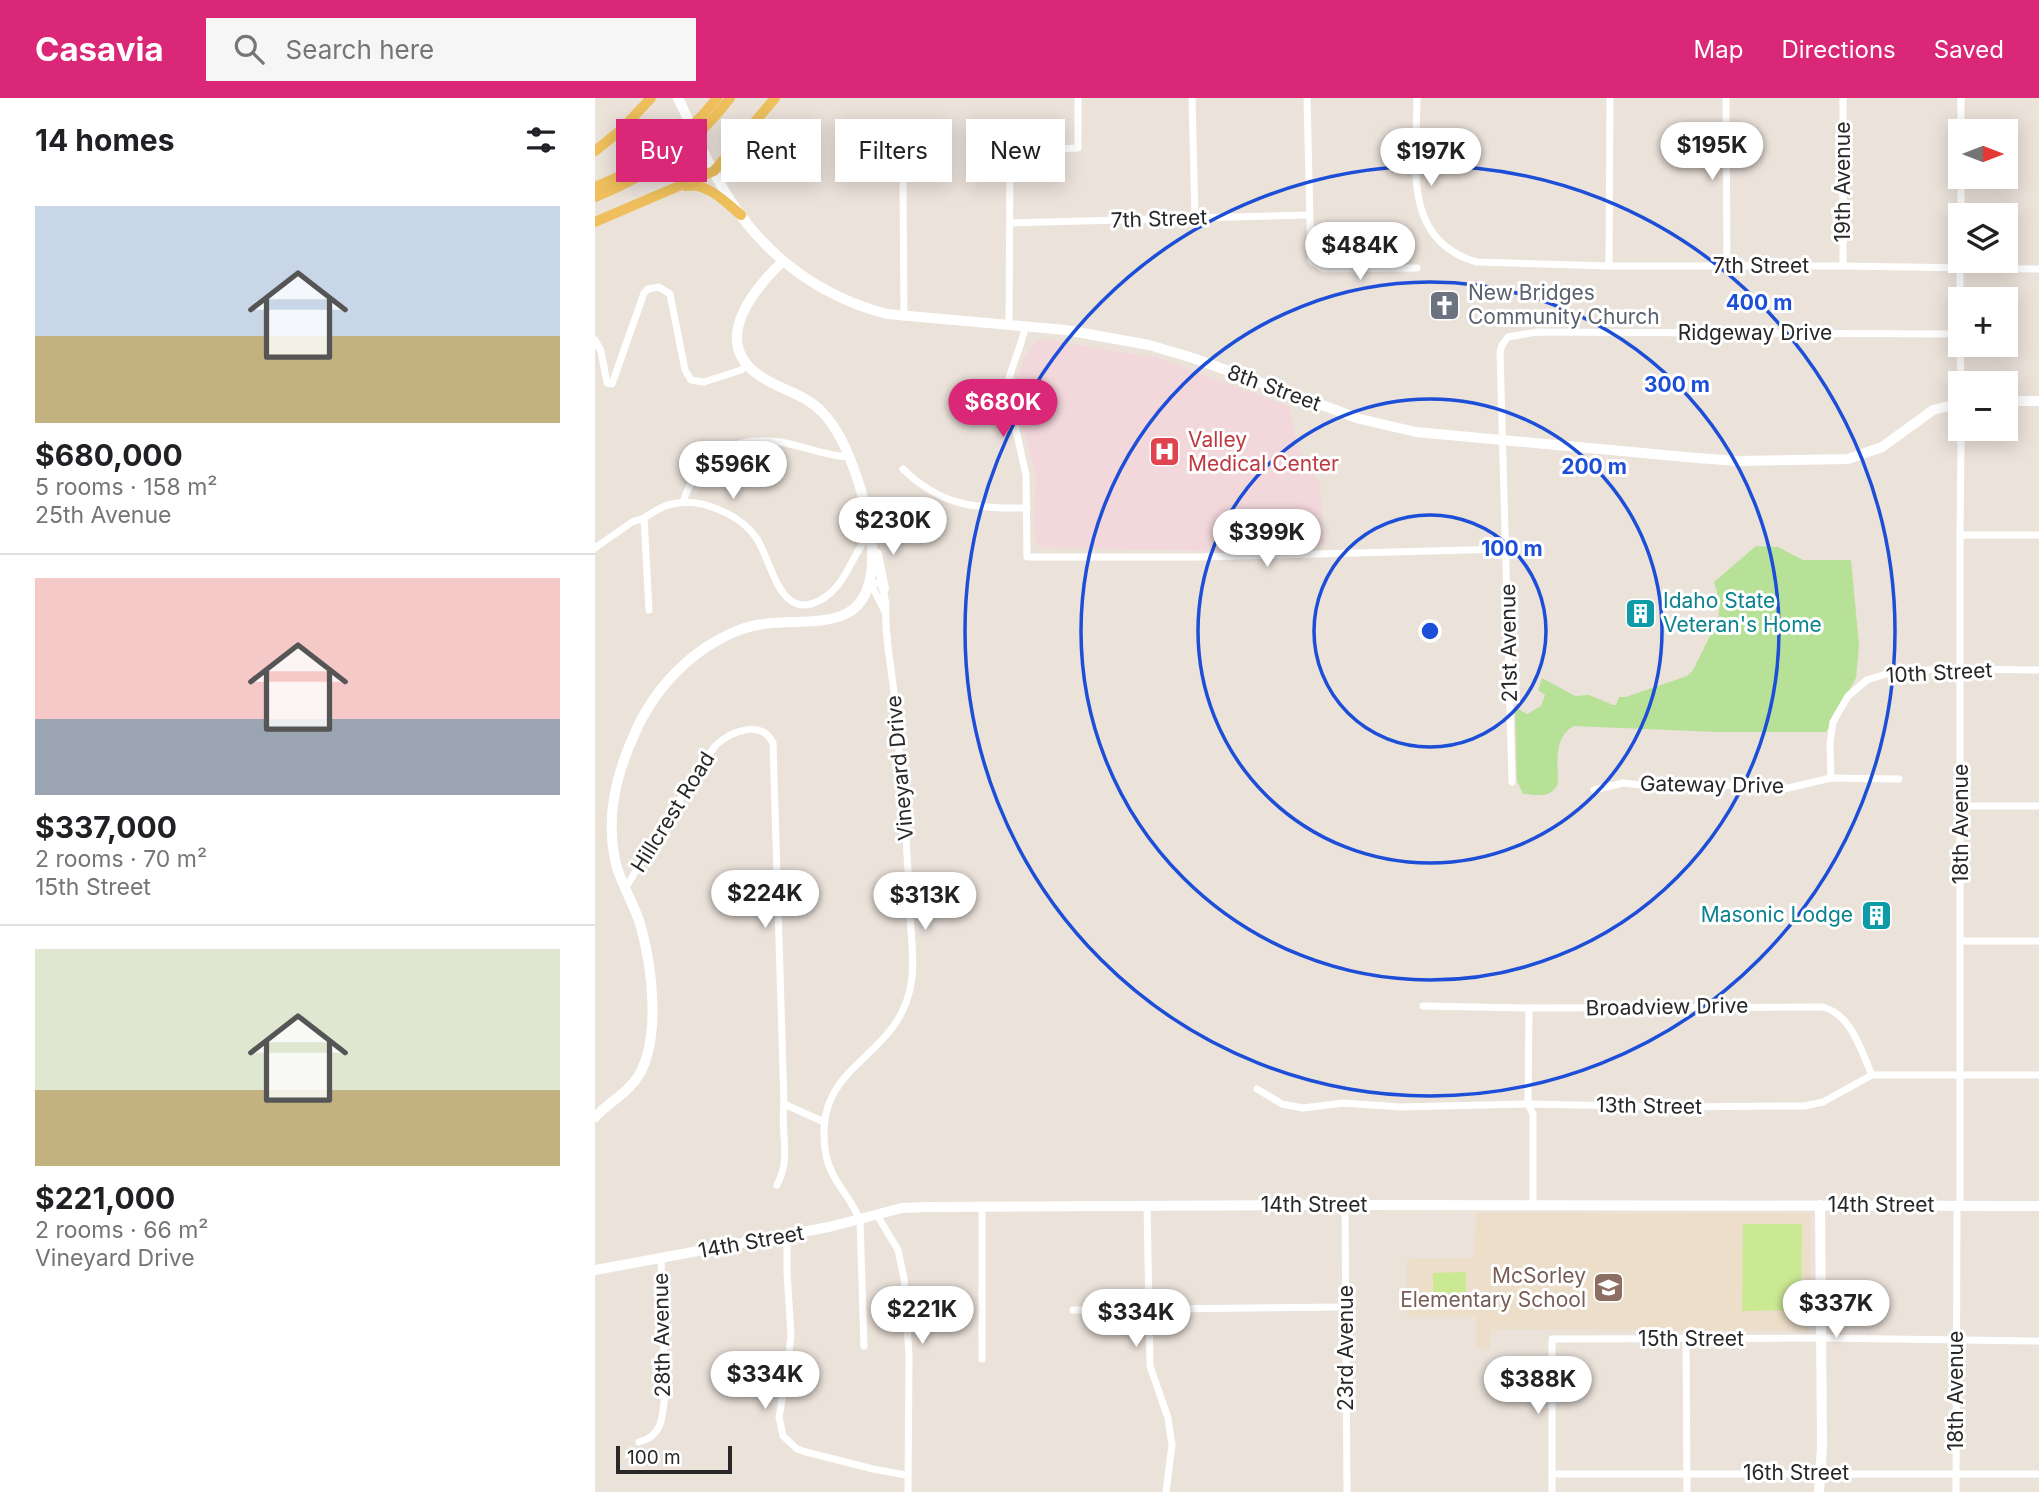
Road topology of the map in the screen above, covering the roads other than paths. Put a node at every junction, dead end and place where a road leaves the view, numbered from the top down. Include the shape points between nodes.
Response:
1 (651, 98) edge
2 (678, 98) edge
3 (717, 98) edge
4 (730, 98) edge
5 (775, 98) edge
6 (1078, 98) edge
7 (1192, 98) edge
8 (1307, 98) edge
9 (1417, 98) edge
10 (1610, 98) edge
11 (1726, 98) edge
12 (1843, 98) edge
13 (1961, 98) edge
14 (1961, 119) edge
15 (595, 151) edge
16 (714, 171) junction
17 (903, 184) dead end
18 (595, 187) edge
19 (679, 187) junction
20 (595, 197) edge
21 (741, 215) junction
22 (1308, 215) junction
23 (1195, 219) junction
24 (595, 222) edge
25 (1010, 223) junction
26 (783, 261) junction
27 (1727, 265) junction
28 (1948, 265) edge
29 (1609, 266) junction
30 (1843, 266) junction
31 (1417, 268) dead end
32 (2018, 268) edge
33 (2039, 269) edge
34 (904, 317) junction
35 (1009, 324) junction
36 (1024, 326) junction
37 (1948, 334) edge
38 (1508, 337) joint
39 (595, 340) edge
40 (745, 366) junction
41 (2018, 401) edge
42 (2039, 401) edge
43 (1948, 407) edge
44 (1503, 441) junction
45 (1961, 443) edge
46 (849, 457) junction
47 (903, 470) dead end
48 (683, 502) junction
49 (1027, 508) junction
50 (644, 518) junction
51 (871, 533) junction
52 (1960, 535) junction
53 (2039, 536) edge
54 (595, 548) edge
55 (1506, 550) junction
56 (868, 584) junction
57 (884, 589) junction
58 (649, 610) dead end
59 (885, 612) junction
60 (1960, 668) junction
61 (2039, 670) edge
62 (1831, 778) junction
63 (1899, 779) dead end
64 (1512, 782) dead end
65 (1594, 790) dead end
66 (1961, 806) junction
67 (2039, 806) edge
68 (625, 889) junction
69 (1961, 941) junction
70 (2039, 941) edge
71 (1423, 1006) dead end
72 (1528, 1009) junction
73 (1873, 1075) junction
74 (2039, 1075) edge
75 (1960, 1076) junction
76 (1257, 1089) dead end
77 (784, 1104) junction
78 (1528, 1104) junction
79 (595, 1117) edge
80 (824, 1122) junction
81 (777, 1185) dead end
82 (1147, 1205) junction
83 (1345, 1205) junction
84 (1533, 1205) junction
85 (1820, 1205) junction
86 (1959, 1205) junction
87 (982, 1206) junction
88 (2039, 1206) edge
89 (877, 1215) junction
90 (860, 1221) junction
91 (787, 1236) junction
92 (661, 1258) junction
93 (595, 1270) edge
94 (1345, 1307) junction
95 (1149, 1309) junction
96 (1073, 1310) dead end
97 (1821, 1338) junction
98 (1956, 1339) junction
99 (1686, 1340) junction
100 (2039, 1341) edge
101 (864, 1346) dead end
102 (982, 1359) dead end
103 (639, 1442) dead end
104 (1687, 1473) junction
105 (1552, 1474) junction
106 (1819, 1474) junction
107 (1957, 1474) junction
108 (2039, 1474) edge
109 (907, 1475) junction
110 (908, 1492) edge
111 (1166, 1492) edge
112 (1347, 1492) edge
113 (1552, 1492) edge
114 (1687, 1492) edge
115 (1819, 1492) edge
116 (1957, 1492) edge

1 - 15 main road
2 - 16 street, 8th Street
3 - 18 main road via 654,157
4 - 20 main road via 703,130 660,165
5 - 16 main road
6 - 25 street via 1078,148 1014,153
7 - 23 street
8 - 22 street
9 - 29 street, 7th Street via 1417,197 1435,237 1468,260 1484,264
10 - 29 street
11 - 27 street
12 - 30 street, 19th Avenue
13 - 14 street
16 - 19 main road
16 - 21 street, 8th Street
17 - 34 street
19 - 21 main road via 706,188
19 - 24 main road
21 - 26 street, 8th Street
22 - 23 street, 7th Street
22 - 31 street via 1313,264 1324,269
23 - 25 street, 7th Street
25 - 35 street
26 - 34 street, 8th Street via 848,301
26 - 40 street via 741,313 739,348
27 - 29 street, 7th Street
27 - 30 street, 7th Street
28 - 30 street, 7th Street
32 - 33 street, 7th Street
34 - 35 street, 8th Street
35 - 36 street, 8th Street
36 - 44 street, 8th Street via 1164,349 1389,427
36 - 49 street via 1007,390 1026,475
37 - 38 street, Ridgeway Drive via 1537,332
38 - 44 street, 21st Avenue via 1500,352
39 - 40 street via 607,383 613,384 644,293 659,287 670,295 691,380 704,382
40 - 46 street via 813,403 833,424
41 - 42 street
43 - 44 street, 8th Street via 1927,413 1871,452 1837,460 1697,458
44 - 55 street, 21st Avenue
45 - 52 street, 18th Avenue
46 - 48 street via 767,441 734,445 708,459
46 - 51 street
47 - 49 street via 921,487 951,501
48 - 50 street
48 - 51 street via 719,510 755,536 782,592 798,605 815,602 834,589
49 - 55 street via 1027,557
50 - 54 street
50 - 58 street
51 - 56 street
51 - 57 street
52 - 53 street
52 - 60 street, 18th Avenue
55 - 64 street, 21st Avenue
56 - 57 street via 880,583
56 - 59 street, Vineyard Drive
56 - 68 street via 855,609 840,618 775,622 722,637 656,693 634,734 613,795 615,859
57 - 59 street, Vineyard Drive
59 - 80 street, Vineyard Drive via 909,869 912,982 889,1034 835,1087
60 - 61 street, 10th Street
60 - 62 street, 10th Street via 1896,671 1857,687 1841,706 1831,729
60 - 66 street, 18th Avenue
62 - 63 street, Gateway Drive
62 - 65 street, Gateway Drive via 1784,789 1733,785 1673,789 1623,783
66 - 67 street
66 - 69 street, 18th Avenue
68 - 77 street, Hillcrest Road via 715,746 744,730 769,734 773,744
68 - 79 street via 641,925 647,958 652,1007 649,1044 639,1075
69 - 70 street
69 - 75 street, 18th Avenue
71 - 72 street, Broadview Drive
72 - 73 street, Broadview Drive via 1823,1007 1846,1022
72 - 78 street
73 - 75 street
73 - 78 street, 13th Street via 1833,1098 1804,1106
74 - 75 street
75 - 86 street, 18th Avenue
76 - 78 street, 13th Street via 1282,1104 1303,1108 1343,1103 1400,1107
77 - 80 street
77 - 81 street via 786,1165
78 - 84 street via 1533,1114
80 - 90 street, Vineyard Drive via 830,1169
82 - 83 street, 14th Street
82 - 87 street, 14th Street
82 - 95 street
83 - 84 street, 14th Street
83 - 94 street, 23rd Avenue
84 - 85 street, 14th Street
85 - 86 street, 14th Street
85 - 97 street
86 - 88 street, 14th Street
86 - 98 street, 18th Avenue
87 - 89 street, 14th Street via 902,1208
87 - 102 street
89 - 90 street, 14th Street
89 - 109 street via 898,1250 904,1278 909,1355
90 - 91 street, 14th Street
90 - 101 street
91 - 92 street, 14th Street
91 - 109 street via 791,1335 779,1410 783,1436 806,1452
92 - 93 street, 14th Street
92 - 103 street, 28th Avenue via 663,1412 656,1435
94 - 95 street
94 - 112 street, 23rd Avenue
95 - 96 street
95 - 111 street via 1150,1366 1172,1445
97 - 98 street, 15th Street
97 - 99 street, 15th Street
97 - 106 street
98 - 100 street, 15th Street
98 - 107 street, 18th Avenue
99 - 104 street
99 - 105 street, 15th Street via 1552,1339
104 - 105 street, 16th Street
104 - 106 street, 16th Street
104 - 114 street
105 - 113 street
106 - 107 street, 16th Street
106 - 115 street
107 - 108 street, 16th Street
107 - 116 street, 18th Avenue
109 - 110 street

